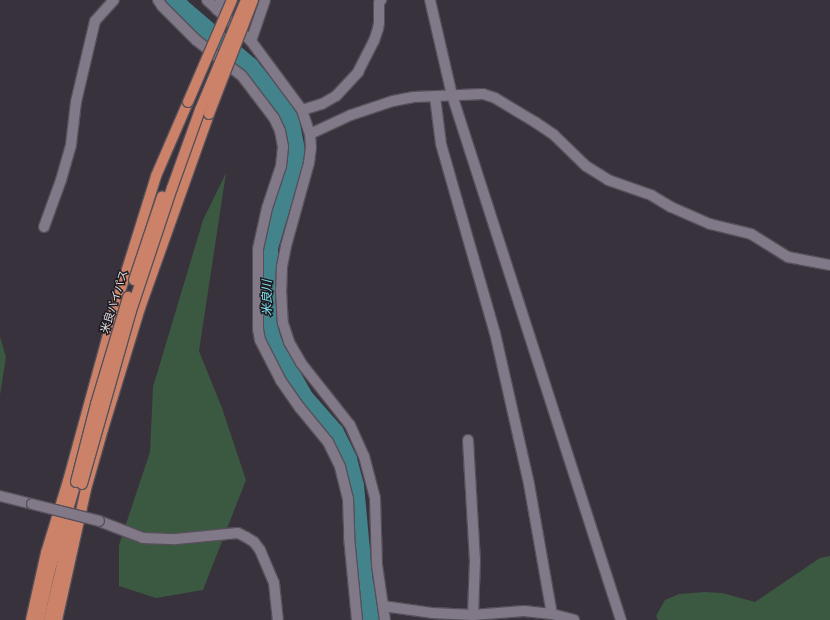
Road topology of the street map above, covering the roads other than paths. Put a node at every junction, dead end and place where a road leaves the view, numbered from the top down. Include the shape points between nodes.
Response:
1 (114, 0) edge
2 (158, 0) edge
3 (207, 0) edge
4 (221, 0) edge
5 (232, 0) edge
6 (240, 0) edge
7 (246, 0) edge
8 (253, 0) edge
9 (265, 0) edge
10 (381, 0) edge
11 (430, 0) edge
12 (217, 10) junction
13 (251, 41) junction
14 (452, 95) junction
15 (435, 96) junction
16 (302, 110) junction
17 (310, 134) junction
18 (44, 227) dead end
19 (830, 265) edge
20 (468, 440) dead end
21 (79, 483) junction
22 (0, 496) edge
23 (384, 606) junction
24 (552, 614) junction
25 (473, 615) junction
26 (30, 620) edge
27 (39, 620) edge
28 (49, 620) edge
29 (57, 620) edge
30 (278, 620) edge
31 (357, 620) edge
32 (385, 620) edge
33 (574, 620) edge
34 (621, 620) edge

1 - 18 street via 94,21 76,102 71,145
2 - 31 street via 196,40 242,76 274,118 280,131 283,147 281,166 267,208 258,249 258,329 260,340 281,381 328,442 340,467 348,499
3 - 12 street
4 - 12 street
5 - 26 main road, bridge via 156,176 119,295 46,553
6 - 21 main road, 米良バイパス, bridge via 203,87 151,228 106,369
7 - 21 main road, 米良バイパス, bridge via 200,110 167,203
8 - 29 main road, bridge via 209,114 140,308 86,490
9 - 13 street
10 - 16 street via 378,30 358,72 336,96 322,104
11 - 14 street
12 - 13 street
13 - 16 street
14 - 15 street
14 - 19 street via 483,94 495,98 554,135 586,166 608,180 651,195 710,224 751,234 788,257
14 - 34 street
15 - 17 street via 414,97 372,107
15 - 24 street via 441,144 496,340 529,484
16 - 17 street
17 - 23 street via 309,162 282,266 283,323 289,342 301,363 350,425 364,456 375,498 377,565
20 - 25 street via 474,544
21 - 27 main road, 米良バイパス via 50,570
21 - 28 main road, 米良バイパス
22 - 30 street, bridge via 99,521 143,538 176,539 238,533 254,542 260,550 274,583
23 - 25 street via 432,613
23 - 32 street
24 - 25 street via 524,611
24 - 33 street

